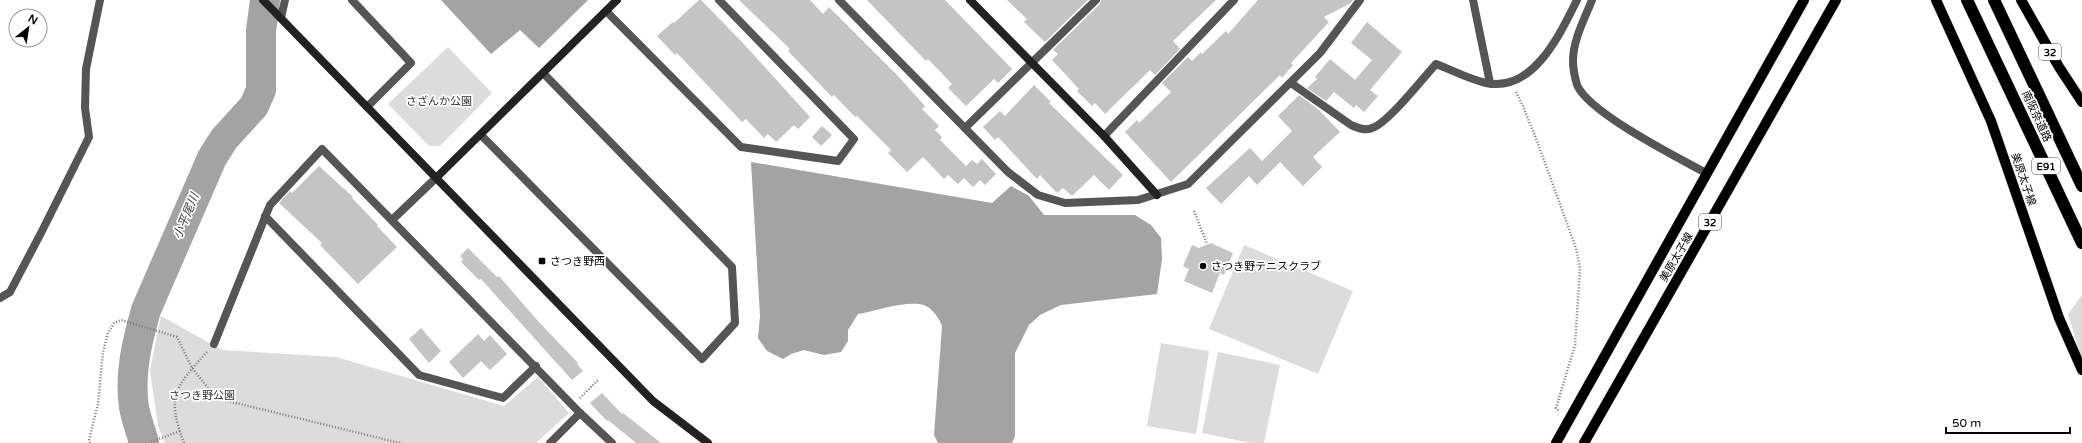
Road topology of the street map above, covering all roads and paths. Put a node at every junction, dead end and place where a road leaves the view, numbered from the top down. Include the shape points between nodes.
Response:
1 (100, 0) edge
2 (263, 0) edge
3 (285, 0) edge
4 (352, 0) edge
5 (617, 0) edge
6 (719, 0) edge
7 (840, 0) edge
8 (970, 0) edge
9 (1096, 0) edge
10 (1234, 0) edge
11 (1360, 0) edge
12 (1473, 0) edge
13 (1577, 0) edge
14 (1592, 0) edge
15 (1804, 0) edge
16 (1836, 0) edge
17 (1936, 0) edge
18 (1967, 0) edge
19 (1994, 0) edge
20 (2021, 0) edge
21 (606, 11) junction
22 (280, 18) junction
23 (1031, 62) junction
24 (544, 74) junction
25 (1291, 83) junction
26 (1490, 83) junction
27 (1510, 83) junction
28 (2082, 102) edge
29 (367, 107) junction
30 (965, 128) junction
31 (481, 135) junction
32 (1104, 136) junction
33 (1706, 173) junction
34 (437, 177) junction
35 (2082, 186) edge
36 (1157, 195) junction
37 (1194, 211) dead end
38 (265, 216) junction
39 (392, 220) junction
40 (2082, 243) edge
41 (1207, 244) dead end
42 (0, 298) edge
43 (214, 344) joint
44 (536, 366) junction
45 (192, 368) junction
46 (2082, 370) edge
47 (600, 379) dead end
48 (572, 405) junction
49 (580, 413) junction
50 (1569, 419) junction
51 (180, 431) junction
52 (150, 442) edge
53 (90, 443) edge
54 (184, 443) edge
55 (400, 443) edge
56 (550, 443) edge
57 (612, 443) edge
58 (708, 443) edge
59 (1556, 443) edge
60 (1584, 443) edge

1 - 42 street via 86,69 85,108 89,137 10,292
2 - 22 street
3 - 22 street
4 - 29 street via 411,63
5 - 21 street
6 - 21 street via 854,139 838,162 741,147
7 - 30 street
8 - 23 street
9 - 23 street
10 - 32 street
11 - 25 street via 1320,54
12 - 26 street
13 - 27 street via 1551,46 1532,69
14 - 33 street via 1574,46 1573,62 1577,85 1590,102 1610,118
15 - 33 main road, 美原太子線 / 32
16 - 60 main road, 美原太子線 / 32
17 - 46 main road, 美原太子線 via 1991,121 2059,318
18 - 40 highway, 南阪奈道路 / E91
19 - 35 highway, 南阪奈道路 / E91
20 - 28 main road, 32
21 - 24 street
22 - 29 street
23 - 30 street
23 - 32 street
24 - 31 street
24 - 31 street via 732,267 735,324 702,360
25 - 26 street via 1351,126 1361,129 1372,128 1384,121 1436,64
25 - 36 street via 1188,184
26 - 27 street
27 - 50 path via 1522,104 1537,141 1576,248 1580,268 1575,345 1556,408
29 - 34 street
30 - 36 street via 1008,172 1038,195 1065,203 1138,200
31 - 34 street
32 - 36 street
33 - 50 main road, 美原太子線 / 32
34 - 39 street
34 - 58 street via 654,401
37 - 41 path
38 - 39 street via 270,205 322,149
38 - 43 street
38 - 44 street via 419,374 503,398
39 - 44 street
43 - 45 path
44 - 48 street
45 - 51 path via 174,396 176,420
45 - 53 path via 178,337 121,320 114,323 108,333 103,352 98,404
45 - 55 path via 208,388 228,401
47 - 48 path
48 - 49 street
49 - 56 street
49 - 57 street
50 - 59 main road, 美原太子線 / 32
51 - 52 path
51 - 54 path

